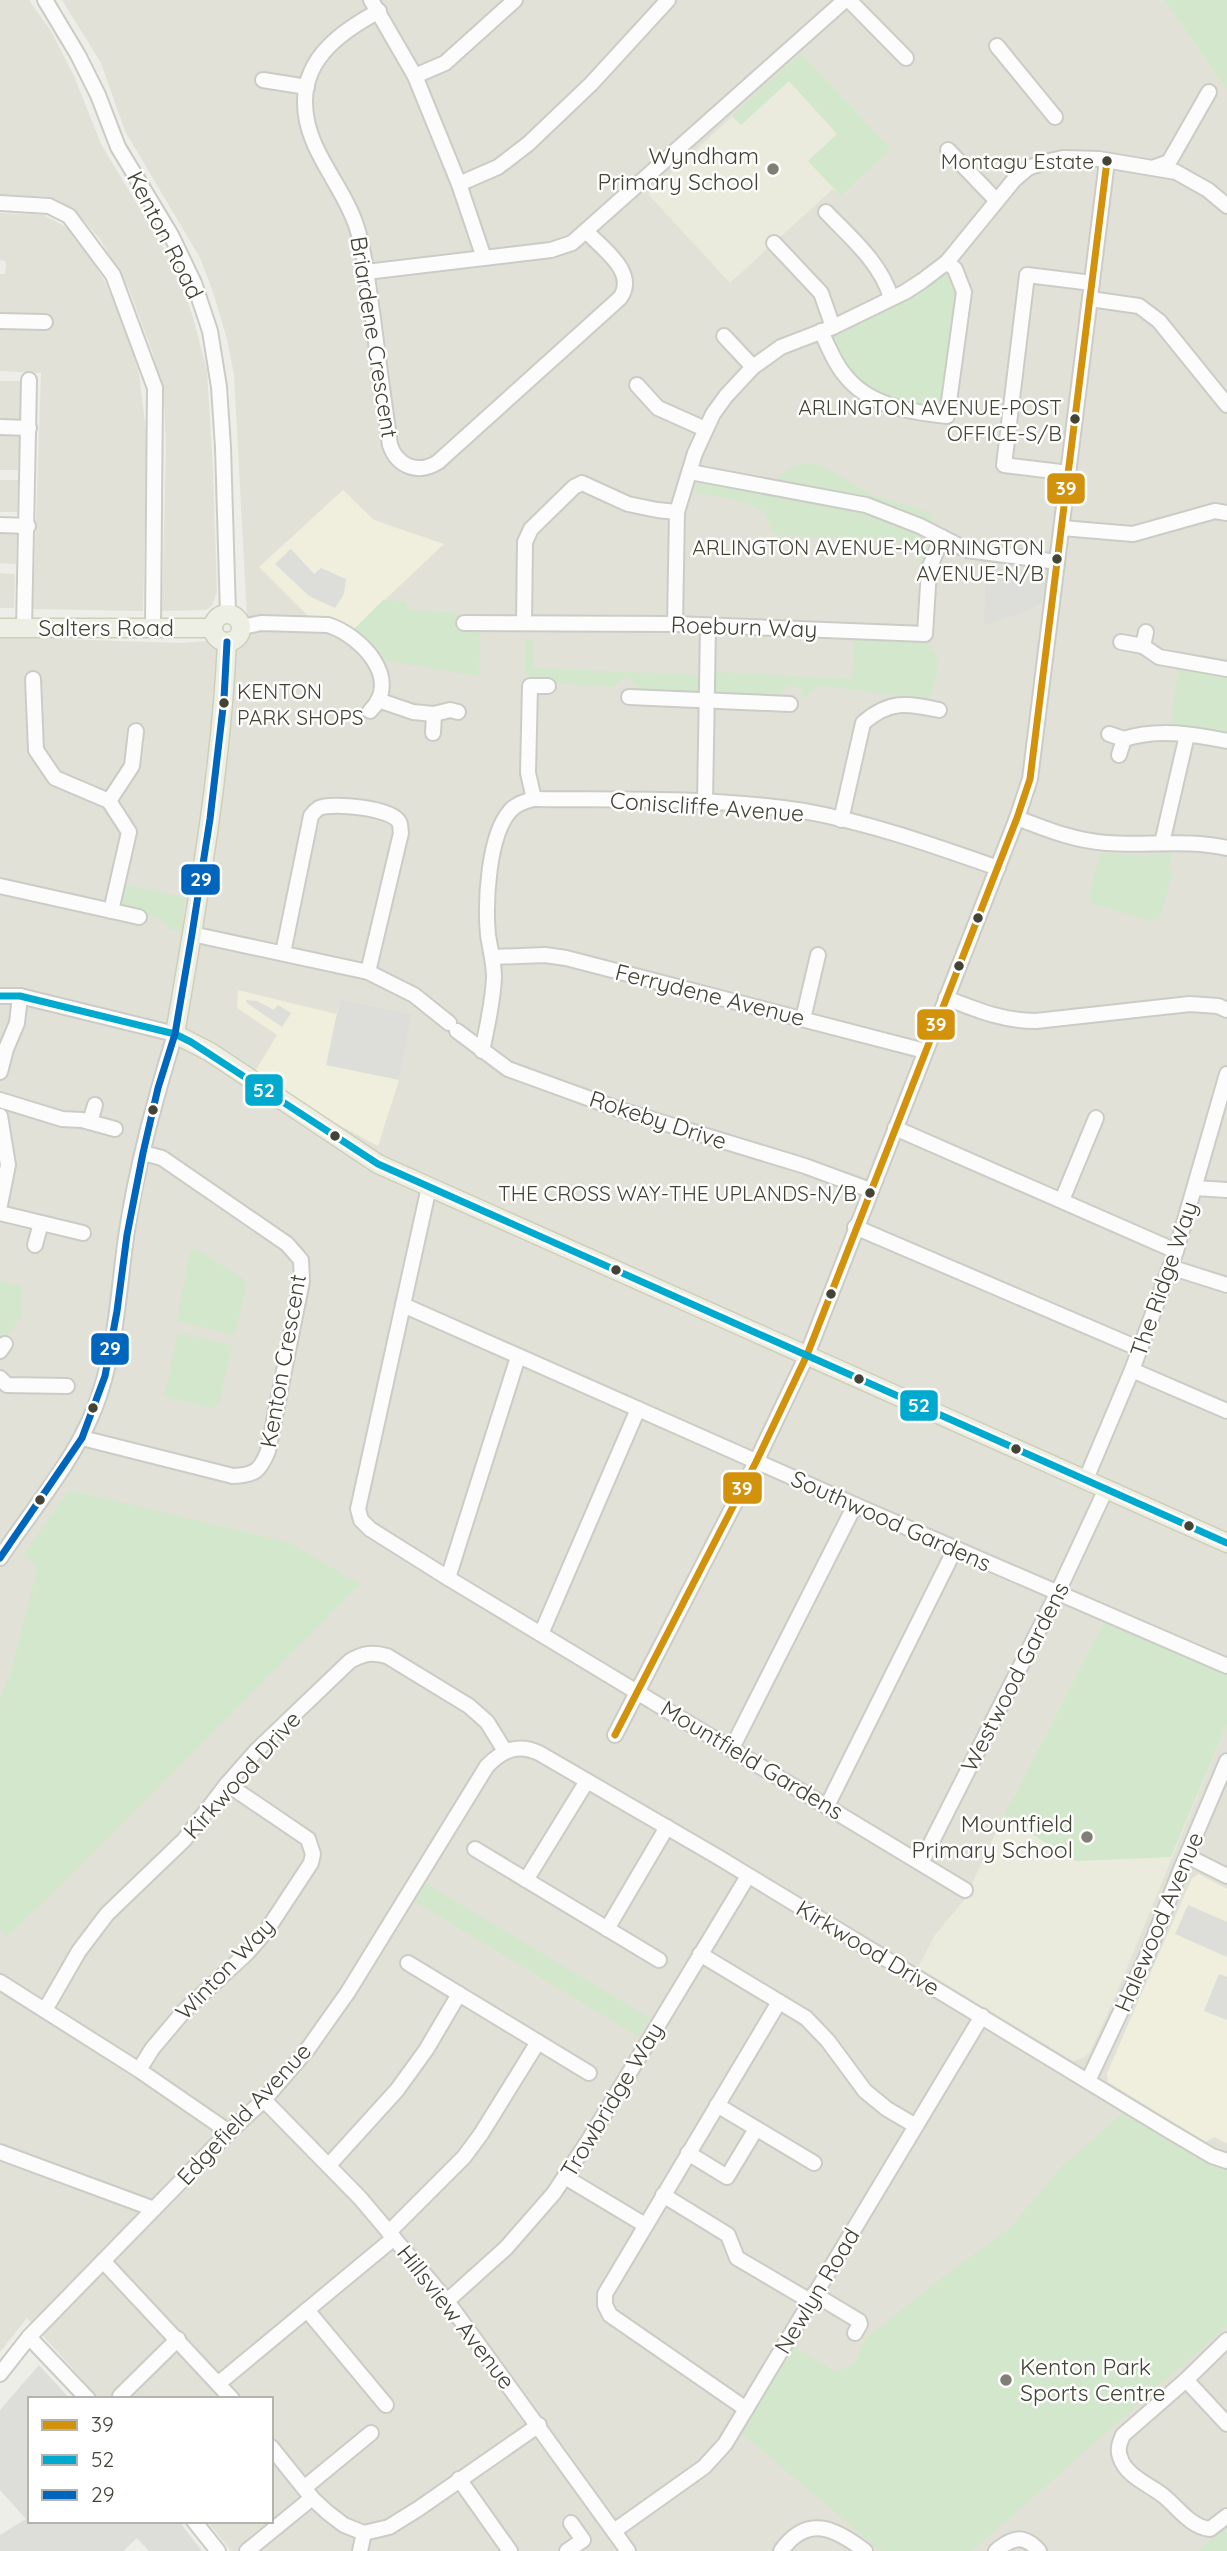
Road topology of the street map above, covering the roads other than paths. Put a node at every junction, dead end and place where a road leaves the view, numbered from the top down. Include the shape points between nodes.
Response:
1 (46, 0) edge
2 (515, 0) edge
3 (668, 0) edge
4 (847, 0) edge
5 (375, 5) edge
6 (997, 46) dead end
7 (906, 58) dead end
8 (415, 75) junction
9 (263, 80) dead end
10 (307, 87) junction
11 (1209, 92) dead end
12 (1055, 117) dead end
13 (948, 150) dead end
14 (1107, 161) junction
15 (1151, 168) junction
16 (459, 184) junction
17 (996, 200) junction
18 (0, 203) edge
19 (1227, 205) edge
20 (826, 212) dead end
21 (587, 232) junction
22 (774, 243) dead end
23 (484, 258) junction
24 (947, 262) junction
25 (366, 272) junction
26 (1092, 283) junction
27 (891, 298) junction
28 (1090, 299) junction
29 (0, 321) edge
30 (45, 322) dead end
31 (827, 329) junction
32 (724, 336) dead end
33 (753, 367) junction
34 (29, 380) dead end
35 (637, 385) dead end
36 (1227, 405) edge
37 (0, 427) edge
38 (29, 428) junction
39 (705, 429) junction
40 (690, 472) junction
41 (1069, 473) junction
42 (677, 512) junction
43 (1227, 513) edge
44 (0, 525) edge
45 (28, 526) junction
46 (1062, 528) junction
47 (942, 537) junction
48 (1057, 562) junction
49 (228, 613) junction
50 (464, 622) dead end
51 (524, 623) junction
52 (675, 624) junction
53 (708, 626) junction
54 (242, 627) junction
55 (0, 628) edge
56 (153, 628) junction
57 (213, 628) junction
58 (24, 629) junction
59 (227, 642) junction
60 (1121, 642) dead end
61 (1227, 670) edge
62 (33, 679) dead end
63 (548, 686) dead end
64 (629, 697) dead end
65 (707, 701) junction
66 (790, 704) dead end
67 (939, 710) dead end
68 (458, 712) dead end
69 (434, 714) junction
70 (136, 732) dead end
71 (433, 733) dead end
72 (1109, 734) dead end
73 (1187, 735) junction
74 (1124, 739) junction
75 (1227, 741) edge
76 (1119, 755) dead end
77 (534, 799) junction
78 (109, 801) junction
79 (705, 802) junction
80 (1017, 818) junction
81 (841, 820) junction
82 (1162, 842) junction
83 (1227, 848) edge
84 (998, 868) junction
85 (0, 888) edge
86 (111, 911) junction
87 (139, 917) dead end
88 (192, 934) junction
89 (283, 953) junction
90 (818, 955) dead end
91 (493, 957) junction
92 (368, 972) junction
93 (0, 996) edge
94 (20, 996) junction
95 (946, 998) junction
96 (1227, 1010) edge
97 (803, 1020) junction
98 (175, 1034) junction
99 (482, 1051) junction
100 (925, 1051) junction
101 (0, 1072) edge
102 (1227, 1074) edge
103 (0, 1100) edge
104 (1223, 1104) edge
105 (95, 1105) dead end
106 (0, 1116) edge
107 (1096, 1118) dead end
108 (90, 1122) junction
109 (895, 1128) junction
110 (115, 1129) dead end
111 (143, 1153) junction
112 (429, 1187) junction
113 (1195, 1188) junction
114 (870, 1190) junction
115 (1227, 1190) edge
116 (1062, 1200) junction
117 (0, 1205) edge
118 (0, 1213) edge
119 (41, 1223) junction
120 (855, 1227) junction
121 (83, 1233) dead end
122 (35, 1245) dead end
123 (1176, 1251) junction
124 (1170, 1267) junction
125 (1227, 1286) edge
126 (403, 1305) junction
127 (1140, 1349) junction
128 (807, 1355) junction
129 (518, 1357) junction
130 (1132, 1370) junction
131 (0, 1378) edge
132 (67, 1386) dead end
133 (638, 1409) junction
134 (1227, 1411) edge
135 (82, 1438) junction
136 (757, 1462) junction
137 (1086, 1479) junction
138 (1106, 1489) junction
139 (855, 1505) junction
140 (1227, 1543) edge
141 (955, 1549) junction
142 (2, 1552) edge
143 (448, 1578) junction
144 (1057, 1594) junction
145 (541, 1634) junction
146 (1227, 1666) edge
147 (636, 1691) junction
148 (615, 1735) dead end
149 (732, 1748) junction
150 (501, 1753) junction
151 (1227, 1761) edge
152 (587, 1781) junction
153 (227, 1784) junction
154 (827, 1806) junction
155 (667, 1827) junction
156 (475, 1849) dead end
157 (1187, 1856) junction
158 (921, 1863) junction
159 (748, 1876) junction
160 (1227, 1876) edge
161 (526, 1880) junction
162 (965, 1890) dead end
163 (607, 1929) junction
164 (700, 1954) junction
165 (659, 1960) dead end
166 (408, 1964) dead end
167 (0, 1982) edge
168 (459, 1994) junction
169 (779, 2001) junction
170 (45, 2010) junction
171 (982, 2016) junction
172 (538, 2042) junction
173 (139, 2070) junction
174 (589, 2073) dead end
175 (1088, 2081) junction
176 (264, 2099) junction
177 (717, 2105) junction
178 (916, 2126) junction
179 (756, 2129) junction
180 (229, 2132) junction
181 (0, 2152) edge
182 (688, 2153) junction
183 (1227, 2161) edge
184 (814, 2163) dead end
185 (329, 2165) junction
186 (565, 2177) junction
187 (663, 2195) junction
188 (154, 2209) junction
189 (645, 2225) junction
190 (391, 2235) junction
191 (103, 2261) junction
192 (812, 2298) junction
193 (447, 2301) junction
194 (307, 2310) junction
195 (855, 2333) dead end
196 (29, 2337) junction
197 (178, 2339) junction
198 (1227, 2340) edge
199 (0, 2374) edge
200 (1186, 2379) junction
201 (219, 2382) junction
202 (120, 2396) dead end
203 (86, 2397) edge
204 (230, 2397) edge
205 (386, 2405) dead end
206 (746, 2409) junction
207 (1227, 2424) edge
208 (539, 2425) junction
209 (371, 2434) dead end
210 (273, 2449) edge
211 (460, 2479) junction
212 (308, 2493) junction
213 (1227, 2516) edge
214 (196, 2523) edge
215 (571, 2523) dead end
216 (614, 2531) junction
217 (364, 2533) junction
218 (218, 2551) edge
219 (247, 2551) edge
220 (360, 2551) edge
221 (510, 2551) edge
222 (567, 2551) edge
223 (628, 2551) edge
224 (781, 2551) edge
225 (865, 2551) edge
226 (996, 2551) edge
227 (1039, 2551) edge

1 - 49 street, Kenton Road via 93,85 118,147 171,235 210,331 223,447
2 - 8 street via 445,63
3 - 16 street via 528,144 498,167
4 - 7 street
4 - 21 street
5 - 8 street
5 - 10 street, Briardene Crescent via 328,47 314,66
6 - 12 street
8 - 16 street
9 - 10 street
10 - 25 street, Briardene Crescent via 308,128 352,213
11 - 15 street via 1169,162
13 - 17 street
14 - 15 street
14 - 17 street via 1063,158 1045,162 1028,169
14 - 26 street
15 - 19 street via 1176,172
16 - 23 street
17 - 24 street
18 - 56 street via 49,206 69,216 113,275 155,388
20 - 27 street via 873,261
21 - 23 street via 563,247
21 - 25 street, Briardene Crescent via 624,272 623,293 427,468 403,464 390,444
22 - 31 street via 821,293
23 - 25 street
24 - 27 street
24 - 31 street via 955,269 964,292 947,416 910,412 864,392 845,376
26 - 28 street
26 - 41 street via 1027,275 1023,302 1004,465
27 - 31 street
28 - 36 street via 1139,306 1159,321
28 - 41 street
29 - 30 street
31 - 33 street via 781,347
32 - 33 street
33 - 39 street via 726,396
34 - 38 street
35 - 39 street via 659,408
37 - 38 street
38 - 45 street
39 - 40 street
40 - 42 street
40 - 47 street via 866,506
41 - 46 street
42 - 51 street via 628,504 582,483 574,487 531,529 525,542
42 - 52 street
43 - 46 street via 1215,510 1133,534
44 - 45 street
45 - 58 street
46 - 48 street
47 - 48 street via 967,550
47 - 53 street, Roeburn Way via 929,569 925,634
48 - 80 street via 1030,779
49 - 54 main road via 236,616
49 - 57 main road via 214,620
50 - 51 street, Roeburn Way
51 - 52 street, Roeburn Way
52 - 53 street, Roeburn Way
53 - 65 street
54 - 59 main road via 238,638
54 - 69 street via 261,623 338,628 376,663 382,680 374,706
55 - 58 main road, Salters Road
56 - 57 main road, Salters Road
56 - 58 main road, Salters Road
57 - 59 main road via 216,636
59 - 88 main road via 210,819
60 - 61 street via 1145,639 1159,657
62 - 78 street via 36,750 55,778
63 - 77 street via 530,687 528,773
64 - 65 street
65 - 66 street
65 - 79 street
67 - 81 street via 897,704 863,723
68 - 69 street
69 - 71 street
70 - 78 street via 132,766
72 - 74 street
73 - 74 street via 1167,732
73 - 75 street
73 - 82 street
74 - 76 street
77 - 79 street, Coniscliffe Avenue
77 - 91 street via 511,809 497,837 487,886
78 - 86 street via 128,832
79 - 81 street, Coniscliffe Avenue via 781,808
80 - 82 street via 1058,834 1106,843
80 - 84 street
81 - 84 street, Coniscliffe Avenue
82 - 83 street
84 - 95 street
85 - 86 street
86 - 87 street
88 - 89 street, Rokeby Drive
88 - 98 main road
89 - 92 street, Rokeby Drive
89 - 92 street via 311,816 329,807 380,809 399,822 401,833
90 - 97 street
91 - 97 street, Ferrydene Avenue via 566,958
91 - 99 street via 492,1006
92 - 99 street, Rokeby Drive via 414,995
93 - 94 street
94 - 98 street
94 - 101 street via 17,1023
95 - 96 street via 1014,1021 1190,1004
95 - 100 street
97 - 100 street, Ferrydene Avenue
98 - 111 street
98 - 112 main road via 210,1052 369,1158
99 - 114 street, Rokeby Drive via 508,1069 594,1100
100 - 109 street
102 - 104 street, The Ridge Way
103 - 108 street via 62,1119
104 - 113 street, The Ridge Way
105 - 108 street
106 - 117 street via 8,1165
107 - 116 street
108 - 110 street
109 - 114 street
109 - 116 street
111 - 135 street via 105,1376
111 - 135 street, Kenton Crescent via 162,1158 287,1244 301,1260 302,1281 268,1451 261,1467 248,1476 233,1476
112 - 126 street
112 - 128 main road
113 - 115 street
113 - 123 street, The Ridge Way
114 - 120 street
116 - 123 street
118 - 119 street
119 - 121 street
119 - 122 street
120 - 127 street
120 - 128 street
123 - 124 street, The Ridge Way
124 - 125 street
124 - 127 street, The Ridge Way
126 - 129 street, Southwood Gardens
126 - 143 street, Mountfield Gardens via 358,1509 360,1520 370,1530
127 - 130 street, The Ridge Way
128 - 136 street
128 - 137 main road
129 - 133 street, Southwood Gardens
129 - 143 street
130 - 134 street
130 - 137 street, The Ridge Way
131 - 132 street via 7,1385
133 - 136 street, Southwood Gardens
133 - 145 street
135 - 142 street
136 - 139 street, Southwood Gardens
136 - 147 street
137 - 138 main road
138 - 140 main road
138 - 144 street, Westwood Gardens
139 - 141 street, Southwood Gardens
139 - 149 street
141 - 144 street, Southwood Gardens
141 - 154 street
143 - 145 street, Mountfield Gardens
144 - 146 street, Southwood Gardens
144 - 158 street, Westwood Gardens
145 - 147 street, Mountfield Gardens
147 - 148 street
147 - 149 street, Mountfield Gardens
149 - 154 street, Mountfield Gardens
150 - 152 street, Kirkwood Drive via 527,1748
150 - 153 street, Kirkwood Drive via 487,1722 469,1706 387,1656 362,1654 256,1751
150 - 176 street, Edgefield Avenue via 475,1785 348,1992 307,2050
151 - 157 street, Halewood Avenue
152 - 155 street, Kirkwood Drive
152 - 161 street
153 - 170 street, Kirkwood Drive via 184,1840 107,1914
153 - 173 street, Winton Way via 308,1839 311,1863 267,1930 184,2011
154 - 158 street, Mountfield Gardens
155 - 159 street, Kirkwood Drive
155 - 163 street
156 - 161 street
157 - 160 street
157 - 175 street, Halewood Avenue via 1146,1958
158 - 162 street, Mountfield Gardens
159 - 164 street, Trowbridge Way
159 - 171 street, Kirkwood Drive
161 - 163 street
163 - 165 street
164 - 169 street
164 - 186 street, Trowbridge Way
166 - 168 street
167 - 170 street
168 - 172 street
168 - 185 street via 397,2090
169 - 177 street
169 - 178 street via 816,2027 865,2091
170 - 173 street
171 - 175 street, Kirkwood Drive
171 - 178 street, Newlyn Road
172 - 174 street
172 - 190 street via 464,2157
173 - 180 street
175 - 183 street, Kirkwood Drive
176 - 180 street, Edgefield Avenue
176 - 185 street, Hillsview Avenue
177 - 179 street
177 - 182 street
178 - 192 street, Newlyn Road
179 - 182 street via 727,2177
179 - 184 street
180 - 188 street, Edgefield Avenue
181 - 188 street
182 - 187 street
185 - 190 street, Hillsview Avenue
186 - 189 street
186 - 193 street, Trowbridge Way via 506,2248
187 - 189 street
187 - 192 street via 728,2235 737,2258
188 - 191 street, Edgefield Avenue
189 - 206 street via 605,2294 610,2315
190 - 193 street, Hillsview Avenue
190 - 194 street
191 - 196 street, Edgefield Avenue
191 - 197 street
192 - 195 street via 859,2320
192 - 206 street, Newlyn Road
193 - 208 street, Hillsview Avenue
194 - 201 street
194 - 205 street
196 - 199 street, Edgefield Avenue
196 - 203 street
197 - 201 street
197 - 202 street
198 - 200 street
200 - 207 street
200 - 213 street via 1123,2435 1120,2456 1141,2482 1163,2494 1201,2528 1210,2529
201 - 204 street
206 - 216 street, Newlyn Road via 714,2458
208 - 211 street
208 - 216 street, Hillsview Avenue
209 - 212 street
210 - 212 street
211 - 217 street via 388,2527
211 - 221 street
212 - 217 street via 344,2525
212 - 219 street
214 - 218 street
215 - 222 street via 583,2539
216 - 223 street, Hillsview Avenue
217 - 220 street
224 - 225 street via 791,2536 826,2528
226 - 227 street via 1014,2538

